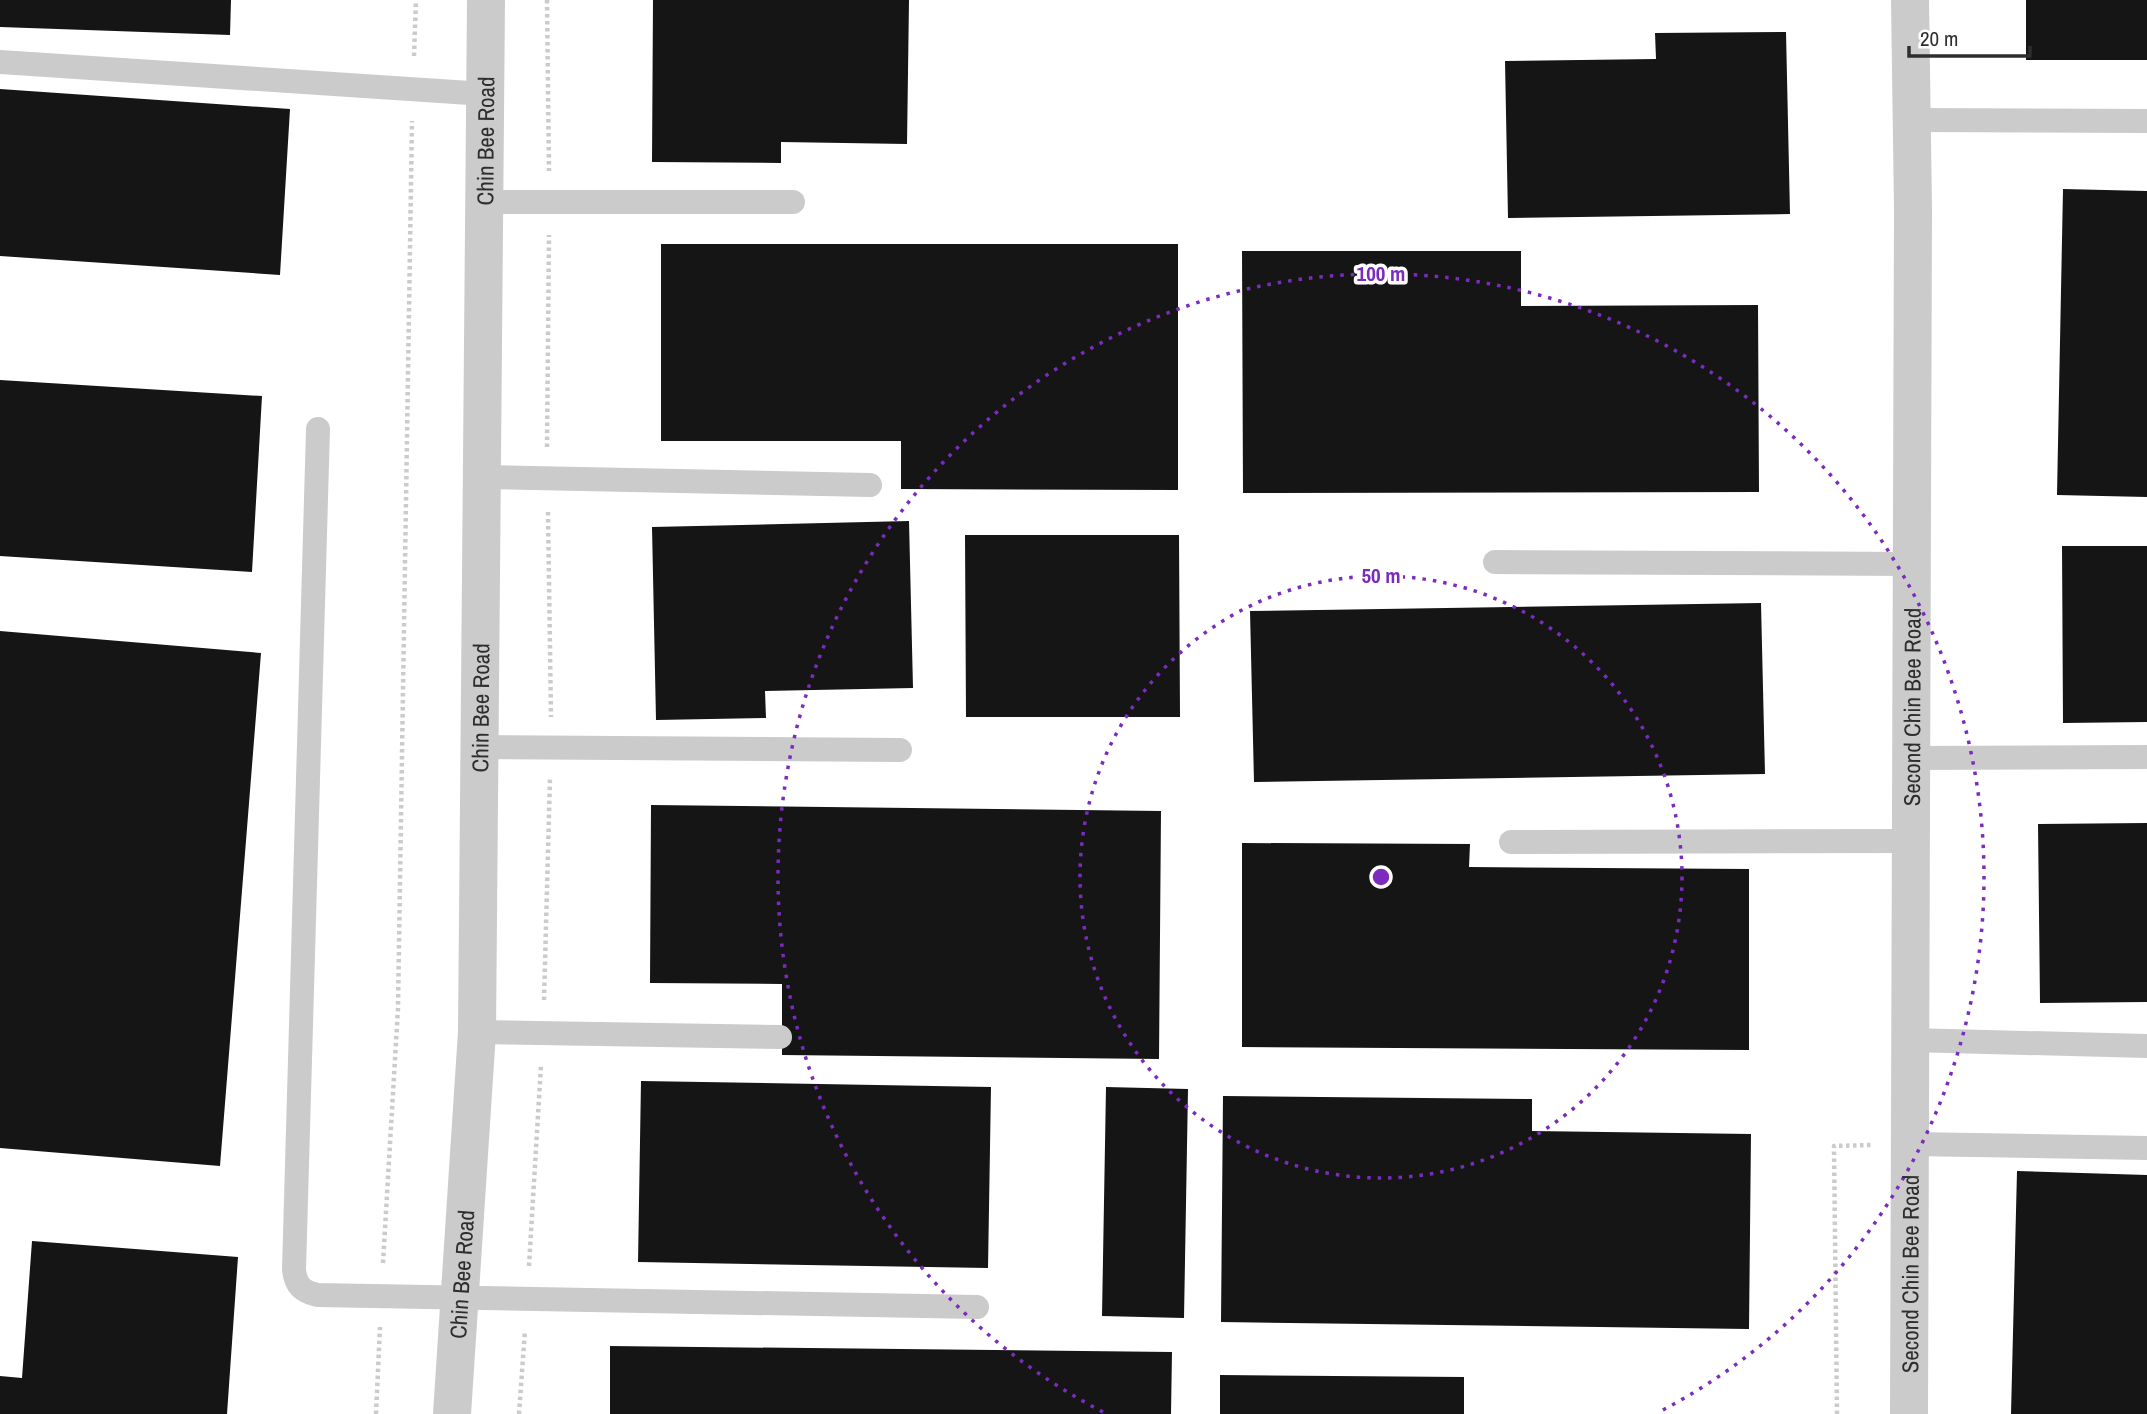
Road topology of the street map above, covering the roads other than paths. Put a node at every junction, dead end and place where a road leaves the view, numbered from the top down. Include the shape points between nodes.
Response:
1 (486, 0) edge
2 (1910, 0) edge
3 (0, 62) edge
4 (485, 94) junction
5 (1913, 121) junction
6 (2147, 121) edge
7 (484, 202) junction
8 (793, 202) dead end
9 (318, 429) dead end
10 (482, 477) junction
11 (870, 485) dead end
12 (1494, 562) dead end
13 (1911, 564) junction
14 (479, 747) junction
15 (900, 750) dead end
16 (2147, 757) edge
17 (1911, 758) junction
18 (1911, 841) junction
19 (1511, 842) dead end
20 (477, 1032) junction
21 (780, 1037) dead end
22 (1910, 1040) junction
23 (2147, 1046) edge
24 (1910, 1144) junction
25 (2147, 1148) edge
26 (461, 1299) junction
27 (977, 1307) dead end
28 (452, 1414) edge
29 (1909, 1414) edge

1 - 4 street, Chin Bee Road
2 - 5 street, Second Chin Bee Road
3 - 4 lane
4 - 7 street, Chin Bee Road
5 - 6 lane
5 - 13 street, Second Chin Bee Road
7 - 8 lane
7 - 10 street, Chin Bee Road
9 - 26 lane via 295,1280 300,1289 317,1295
10 - 11 lane
10 - 14 street, Chin Bee Road
12 - 13 lane
13 - 17 street, Second Chin Bee Road
14 - 15 lane
14 - 20 street, Chin Bee Road
16 - 17 lane
17 - 18 street, Second Chin Bee Road
18 - 19 lane
18 - 22 street, Second Chin Bee Road
20 - 21 lane
20 - 26 street, Chin Bee Road
22 - 23 lane
22 - 24 street, Second Chin Bee Road
24 - 25 lane
24 - 29 street, Second Chin Bee Road
26 - 27 lane
26 - 28 street, Chin Bee Road

